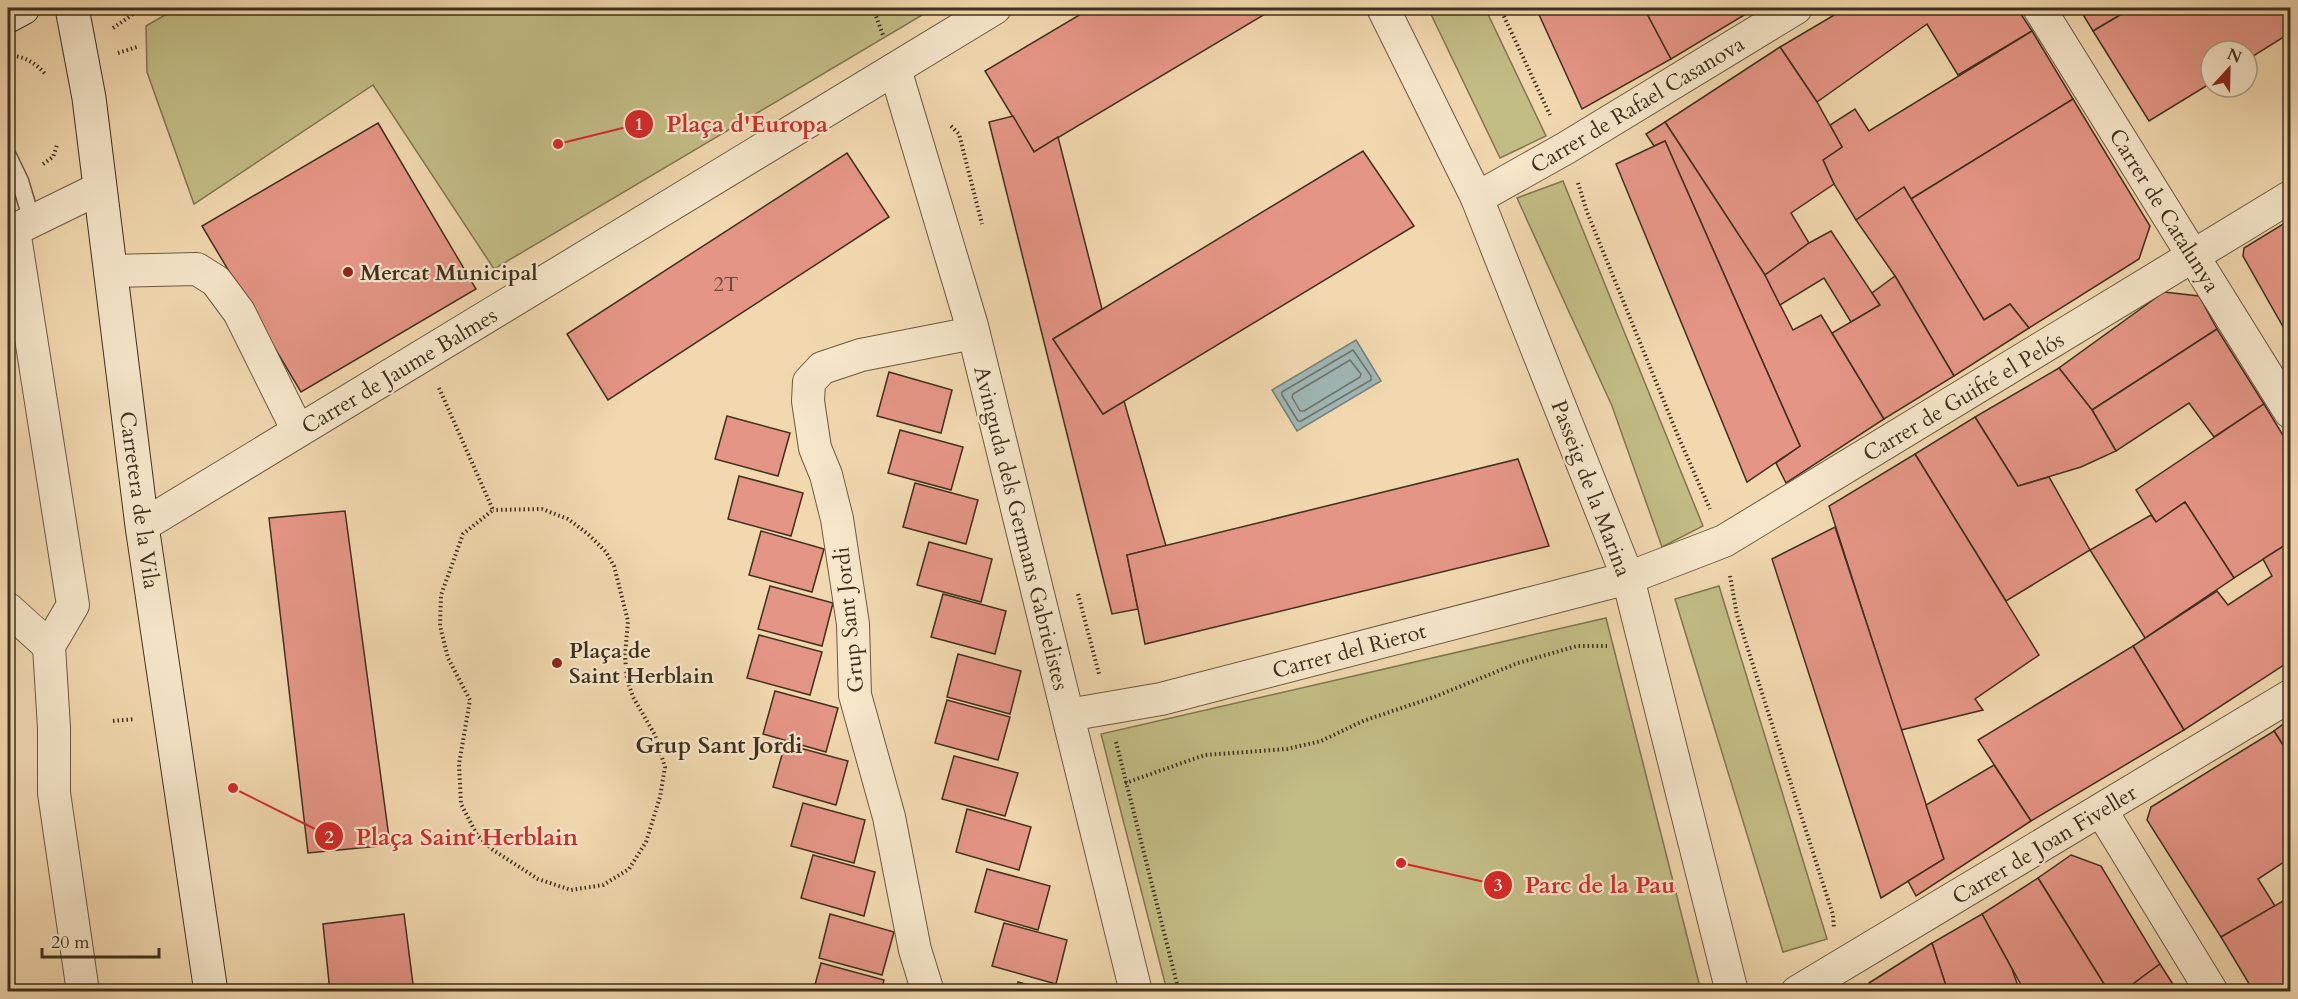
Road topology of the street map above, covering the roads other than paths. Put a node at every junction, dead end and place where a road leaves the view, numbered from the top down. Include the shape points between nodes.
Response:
1 (23, 8) edge
2 (72, 8) edge
3 (995, 8) edge
4 (1383, 8) edge
5 (1796, 8) edge
6 (2039, 8) edge
7 (8, 16) edge
8 (896, 69) junction
9 (8, 156) edge
10 (100, 188) junction
11 (2290, 197) edge
12 (1477, 198) junction
13 (18, 228) edge
14 (2195, 256) junction
15 (110, 271) junction
16 (973, 333) junction
17 (2290, 412) edge
18 (298, 431) junction
19 (142, 526) junction
20 (1628, 578) junction
21 (8, 609) edge
22 (49, 646) junction
23 (2290, 696) edge
24 (1068, 715) junction
25 (2101, 810) junction
26 (83, 992) edge
27 (211, 992) edge
28 (928, 992) edge
29 (1136, 992) edge
30 (1732, 992) edge
31 (1797, 992) edge
32 (2212, 992) edge

1 - 7 street
2 - 10 street, Carretera de la Vila
3 - 8 street, Carrer de Jaume Balmes
4 - 12 street, Passeig de la Marina
5 - 12 street, Carrer de Rafael Casanova
6 - 14 street, Carrer de Catalunya
8 - 16 street, Avinguda dels Germans Gabrielistes
8 - 18 street, Carrer de Jaume Balmes
9 - 13 lane via 20,180
10 - 13 street
10 - 15 street, Carretera de la Vila
11 - 14 street, Carrer de Guifré el Pelós
12 - 20 street, Passeig de la Marina
13 - 22 street via 74,605
14 - 17 street, Carrer de Catalunya
14 - 20 street, Carrer de Guifré el Pelós via 1724,541
15 - 18 street via 197,269 216,281 239,312
15 - 19 street, Carretera de la Vila
16 - 24 street, Avinguda dels Germans Gabrielistes
16 - 28 street, Grup Sant Jordi via 861,355 822,368 809,382 808,391 815,448 837,519 853,624 855,695 889,817 915,950
18 - 19 street, Carrer de Jaume Balmes
19 - 27 street, Carretera de la Vila
20 - 24 street, Carrer del Rierot via 1161,699
20 - 30 street, Passeig de la Marina
21 - 22 street
22 - 26 street via 54,793
23 - 25 street, Carrer de Joan Fiveller
24 - 29 street, Avinguda dels Germans Gabrielistes
25 - 31 street, Carrer de Joan Fiveller
25 - 32 street

